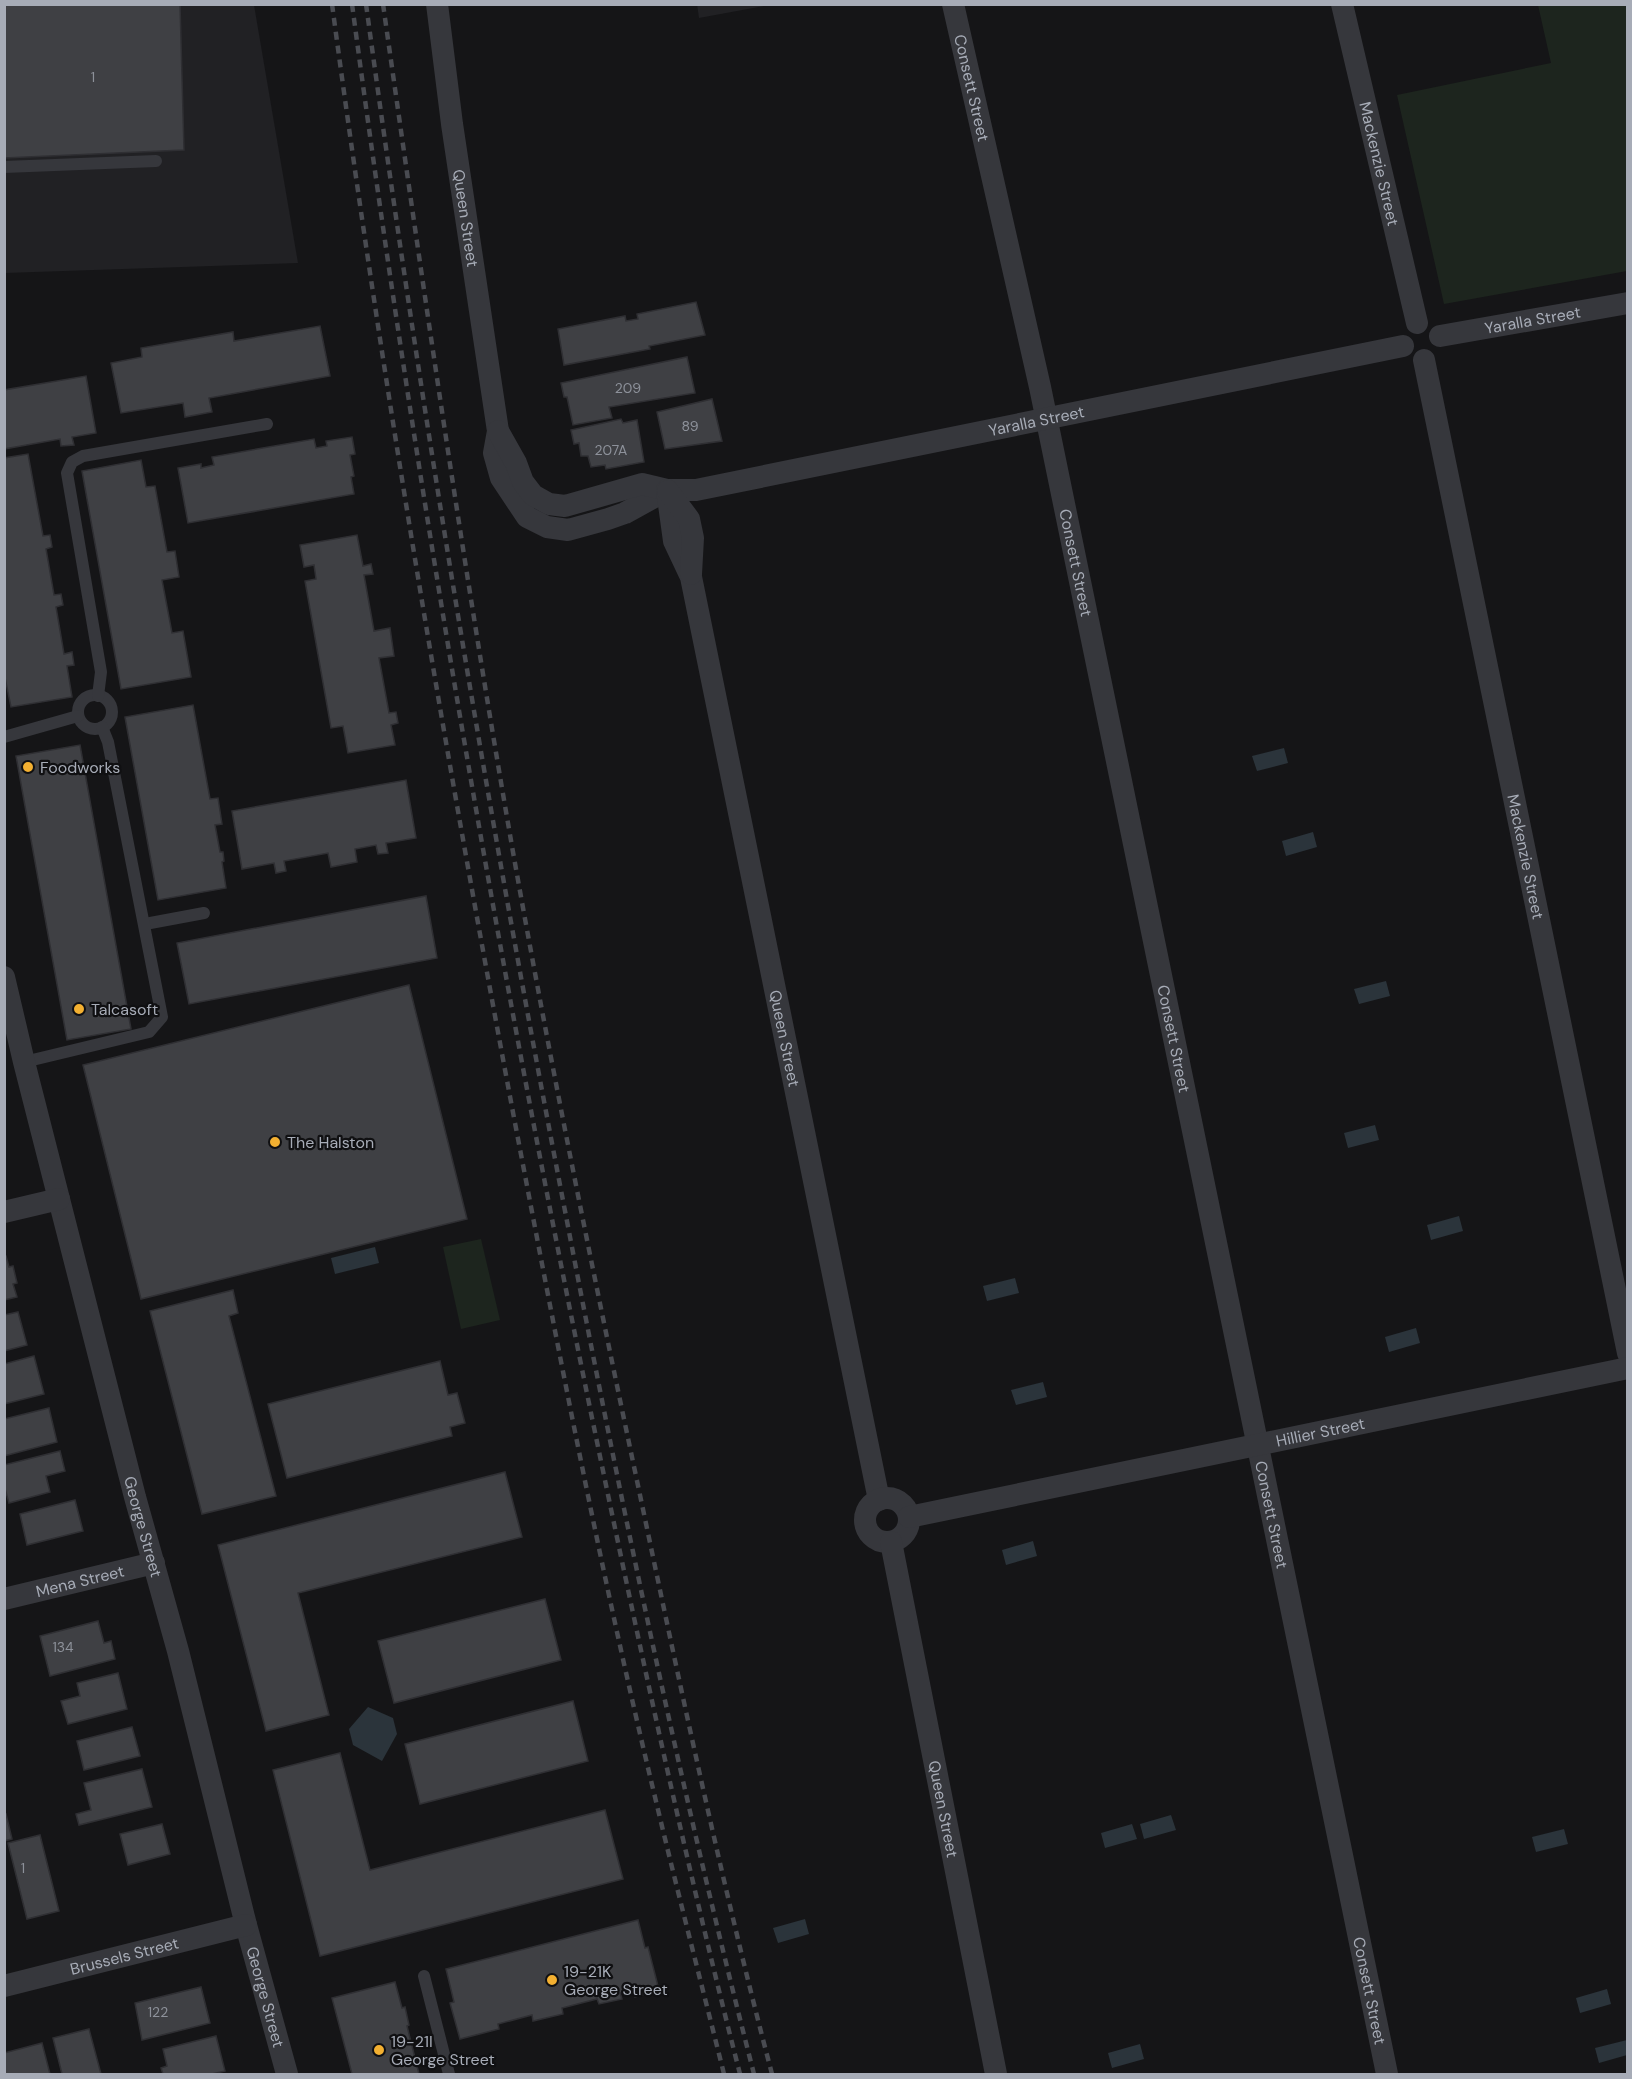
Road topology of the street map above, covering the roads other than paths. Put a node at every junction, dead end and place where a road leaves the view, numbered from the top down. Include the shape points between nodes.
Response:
1 (437, 4) edge
2 (953, 4) edge
3 (1342, 4) edge
4 (156, 161) dead end
5 (4, 167) edge
6 (1628, 303) edge
7 (1417, 323) junction
8 (1440, 336) junction
9 (1403, 346) junction
10 (1424, 360) junction
11 (1046, 419) junction
12 (267, 424) dead end
13 (667, 490) junction
14 (98, 696) junction
15 (78, 716) junction
16 (102, 727) junction
17 (4, 737) edge
18 (204, 913) dead end
19 (145, 924) junction
20 (4, 977) edge
21 (24, 1062) junction
22 (59, 1199) junction
23 (4, 1212) edge
24 (1628, 1353) edge
25 (1628, 1368) edge
26 (1257, 1445) junction
27 (879, 1500) junction
28 (909, 1517) junction
29 (891, 1542) junction
30 (154, 1563) junction
31 (4, 1599) edge
32 (246, 1925) junction
33 (424, 1976) dead end
34 (4, 1986) edge
35 (287, 2074) edge
36 (448, 2074) edge
37 (996, 2074) edge
38 (1387, 2074) edge

1 - 13 street, Queen Street via 498,431 494,453 501,478 527,517 547,527 568,530 625,513
2 - 11 street, Consett Street
3 - 7 street, Mackenzie Street
4 - 5 lane
6 - 8 street, Yaralla Street
7 - 8 street via 1431,325
7 - 9 street via 1405,332
8 - 10 street via 1437,351
9 - 10 street via 1410,356
9 - 11 street, Yaralla Street
10 - 24 street, Mackenzie Street
11 - 13 street, Yaralla Street via 696,490
11 - 26 street, Consett Street
12 - 14 lane via 83,456 72,462 67,473 100,672
13 - 27 street, Queen Street via 689,519 693,538 691,578
14 - 15 lane via 82,700
14 - 16 lane via 106,700 111,712
15 - 16 lane via 89,728
15 - 17 lane
16 - 19 lane
18 - 19 lane
19 - 21 lane via 162,1017 149,1032
20 - 21 street, George Street
21 - 22 street, George Street
22 - 23 street
22 - 30 street, George Street
25 - 26 street, Hillier Street
26 - 28 street, Hillier Street
26 - 38 street, Consett Street
27 - 28 street via 898,1502
27 - 29 street via 868,1509 864,1523 870,1536
28 - 29 street via 902,1536
29 - 37 street, Queen Street
30 - 31 street, Mena Street
30 - 32 street, George Street
32 - 34 street, Brussels Street
32 - 35 street, George Street
33 - 36 lane

